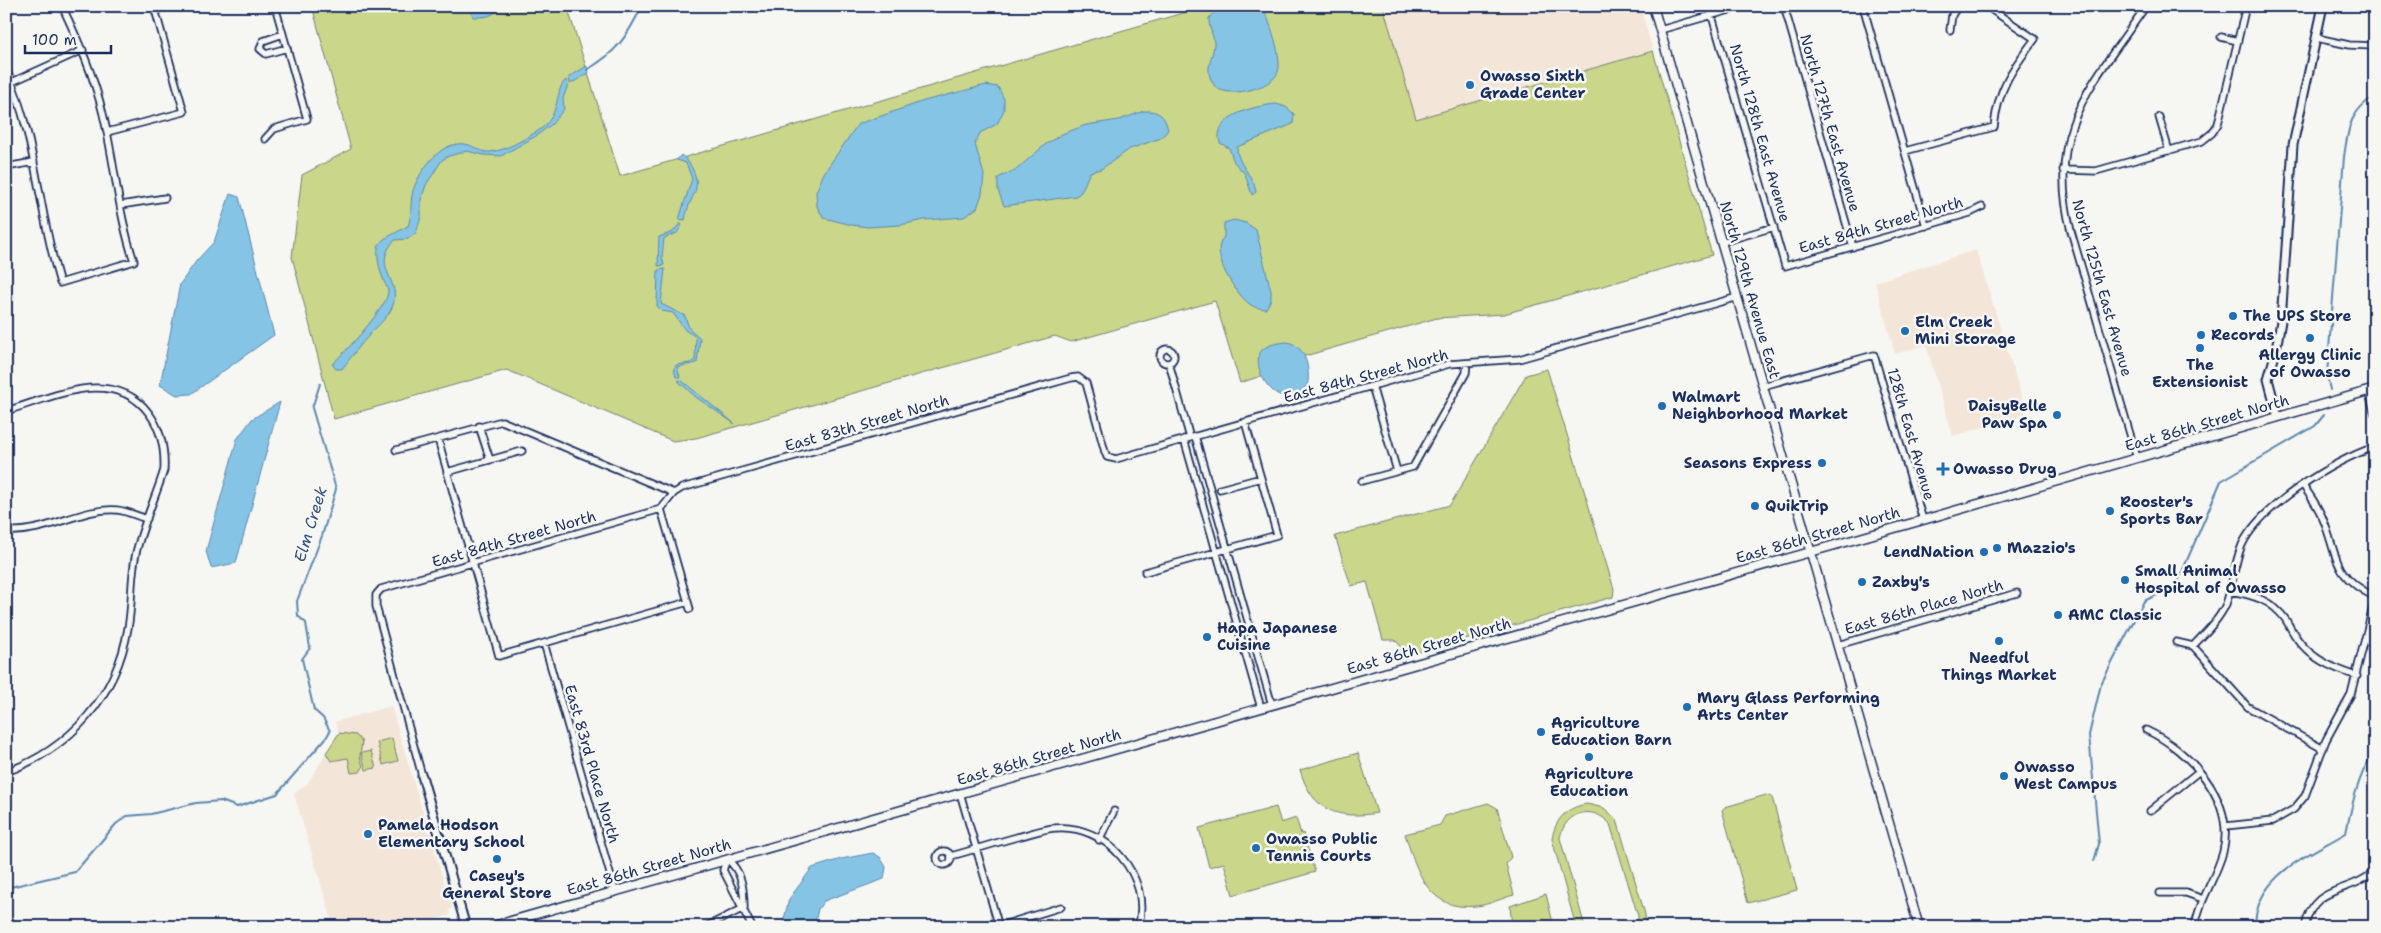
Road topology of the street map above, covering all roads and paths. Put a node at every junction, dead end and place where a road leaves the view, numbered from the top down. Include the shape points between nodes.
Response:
1 (62, 6) edge
2 (154, 6) edge
3 (275, 6) edge
4 (1654, 6) edge
5 (1710, 6) edge
6 (1744, 6) edge
7 (1784, 6) edge
8 (1863, 6) edge
9 (1958, 6) edge
10 (1986, 6) edge
11 (2146, 6) edge
12 (2246, 6) edge
13 (2323, 6) edge
14 (1712, 15) junction
15 (1660, 30) junction
16 (1950, 30) dead end
17 (283, 34) junction
18 (2221, 37) dead end
19 (2317, 38) junction
20 (2238, 41) junction
21 (2375, 46) edge
22 (287, 48) junction
23 (83, 50) junction
24 (6, 69) edge
25 (12, 82) junction
26 (2159, 117) dead end
27 (107, 132) junction
28 (265, 139) dead end
29 (2169, 150) junction
30 (1905, 152) junction
31 (34, 162) junction
32 (6, 167) edge
33 (2063, 170) junction
34 (164, 198) dead end
35 (121, 205) junction
36 (1982, 207) dead end
37 (1926, 226) junction
38 (1774, 227) junction
39 (1722, 242) junction
40 (1853, 247) junction
41 (1785, 266) joint
42 (1738, 297) junction
43 (1168, 363) dead end
44 (1467, 363) junction
45 (1086, 383) joint
46 (1372, 386) junction
47 (1763, 386) junction
48 (2371, 390) edge
49 (6, 411) edge
50 (2375, 414) edge
51 (2278, 417) junction
52 (1245, 422) junction
53 (479, 426) junction
54 (438, 438) junction
55 (1189, 438) junction
56 (2375, 448) edge
57 (396, 450) dead end
58 (522, 451) dead end
59 (2137, 458) junction
60 (490, 460) junction
61 (1397, 471) junction
62 (447, 472) junction
63 (1261, 478) junction
64 (1362, 481) dead end
65 (2303, 485) junction
66 (1220, 489) dead end
67 (674, 493) junction
68 (661, 509) junction
69 (147, 519) junction
70 (1923, 520) junction
71 (6, 531) edge
72 (1227, 549) junction
73 (1811, 551) junction
74 (1216, 552) junction
75 (473, 564) junction
76 (1145, 572) dead end
77 (2230, 591) junction
78 (2017, 593) dead end
79 (2375, 598) edge
80 (688, 602) junction
81 (690, 610) dead end
82 (2176, 642) dead end
83 (544, 643) junction
84 (1838, 645) junction
85 (2193, 646) junction
86 (2357, 676) junction
87 (1272, 705) junction
88 (1261, 708) junction
89 (2146, 730) dead end
90 (2322, 749) junction
91 (6, 772) edge
92 (2198, 772) junction
93 (422, 776) joint
94 (960, 793) junction
95 (1114, 811) dead end
96 (2150, 811) dead end
97 (2226, 826) junction
98 (1099, 840) junction
99 (977, 849) junction
100 (951, 856) dead end
101 (728, 859) junction
102 (2374, 874) edge
103 (615, 891) junction
104 (2160, 893) dead end
105 (2203, 899) junction
106 (1061, 907) dead end
107 (744, 908) junction
108 (998, 926) edge
109 (466, 927) edge
110 (490, 927) edge
111 (705, 927) edge
112 (752, 927) edge
113 (1138, 927) edge
114 (1919, 927) edge
115 (2195, 927) edge
116 (2305, 927) edge

1 - 23 street
2 - 27 street via 184,112
3 - 17 street
4 - 15 main road, North 129th Avenue East
5 - 14 street, North 128th East Avenue
6 - 14 street
7 - 40 street, North 127th East Avenue
8 - 30 street
9 - 16 street via 1952,14
10 - 30 street via 2034,39 2003,85 1994,127
11 - 33 street, North 125th East Avenue via 2086,96 2068,134
12 - 20 street
13 - 19 street
14 - 15 street
14 - 38 street, North 128th East Avenue
15 - 39 main road, North 129th Avenue East
17 - 22 street
17 - 22 street via 263,41 260,49 266,54
18 - 20 street
19 - 21 street via 2349,45
19 - 51 street via 2293,145 2281,321 2268,378
20 - 29 street via 2218,124 2202,141
22 - 28 street via 307,119 274,129
23 - 25 street
23 - 27 street
24 - 25 street
25 - 31 street via 26,121
26 - 29 street
27 - 35 street
29 - 33 street via 2096,171
30 - 37 street
31 - 32 street
31 - 35 street via 60,284 134,261
33 - 59 street, North 125th East Avenue via 2063,197 2071,231
34 - 35 street
36 - 37 street, East 84th Street North
37 - 40 street, East 84th Street North
38 - 39 street
38 - 41 street, North 128th East Avenue
39 - 42 main road, North 129th Avenue East
40 - 41 street, East 84th Street North
42 - 44 street, East 84th Street North via 1518,359
42 - 47 main road, North 129th Avenue East
43 - 55 street
44 - 46 street, East 84th Street North via 1449,364
44 - 61 street via 1466,373 1413,467
45 - 55 street, East 84th Street North via 1107,457 1116,459
45 - 67 street, East 83th Street North via 1078,377 1071,378 682,488
46 - 52 street, East 84th Street North
46 - 61 street
47 - 70 street, 128th East Avenue via 1874,355
47 - 73 main road, North 129th Avenue East
48 - 50 street
48 - 51 main road, East 86th Street North
49 - 69 street via 86,389 121,393 140,404 151,415 163,442 164,470
51 - 59 main road, East 86th Street North
52 - 55 street, East 84th Street North
52 - 63 street
53 - 54 street
53 - 60 street
53 - 67 street via 493,421 508,422
54 - 57 street
54 - 62 street
55 - 72 street
55 - 74 street
56 - 65 street via 2335,463
58 - 60 street
59 - 70 main road, East 86th Street North
60 - 62 street
61 - 64 street
62 - 75 street
63 - 66 street
63 - 72 street via 1277,535
65 - 77 street via 2267,514 2247,536 2235,562
65 - 79 street via 2324,520 2341,570 2352,584
67 - 68 street, East 83th Street North
68 - 75 street, East 84th Street North
68 - 80 street
69 - 71 street via 108,510 29,531
69 - 91 street via 137,549 125,644 101,699 64,740 37,759
70 - 73 main road, East 86th Street North
72 - 74 street
72 - 87 street
73 - 84 main road, North 129th Avenue East
73 - 87 main road, East 86th Street North
74 - 76 street
74 - 88 street
75 - 83 street via 499,656
75 - 93 street, East 84th Street North via 386,587 376,595 376,606
77 - 85 street via 2218,618
77 - 86 street via 2268,602 2280,613 2307,651 2330,666
78 - 84 street, East 86th Place North
79 - 86 street
80 - 81 street
80 - 83 street
82 - 85 street
83 - 103 street, East 83rd Place North
84 - 114 main road, North 129th Avenue East
85 - 90 street via 2248,707
86 - 90 street
87 - 88 main road, East 86th Street North
88 - 94 main road, East 86th Street North
89 - 92 street via 2170,743
90 - 97 street via 2310,788 2294,809 2273,821
92 - 96 street
92 - 97 street via 2218,798
93 - 109 street
94 - 99 street
94 - 101 main road, East 86th Street North
95 - 98 street
97 - 105 street via 2222,854
98 - 99 street via 1074,830 1054,828
98 - 113 street via 1125,860 1138,885 1141,904
99 - 100 street
99 - 108 street
101 - 103 main road, East 86th Street North
101 - 107 street via 736,866 744,891
101 - 107 street via 723,870
102 - 116 street via 2319,899
103 - 110 main road, East 86th Street North
104 - 105 street via 2186,893
105 - 115 street
106 - 108 street
107 - 111 street
107 - 112 street

